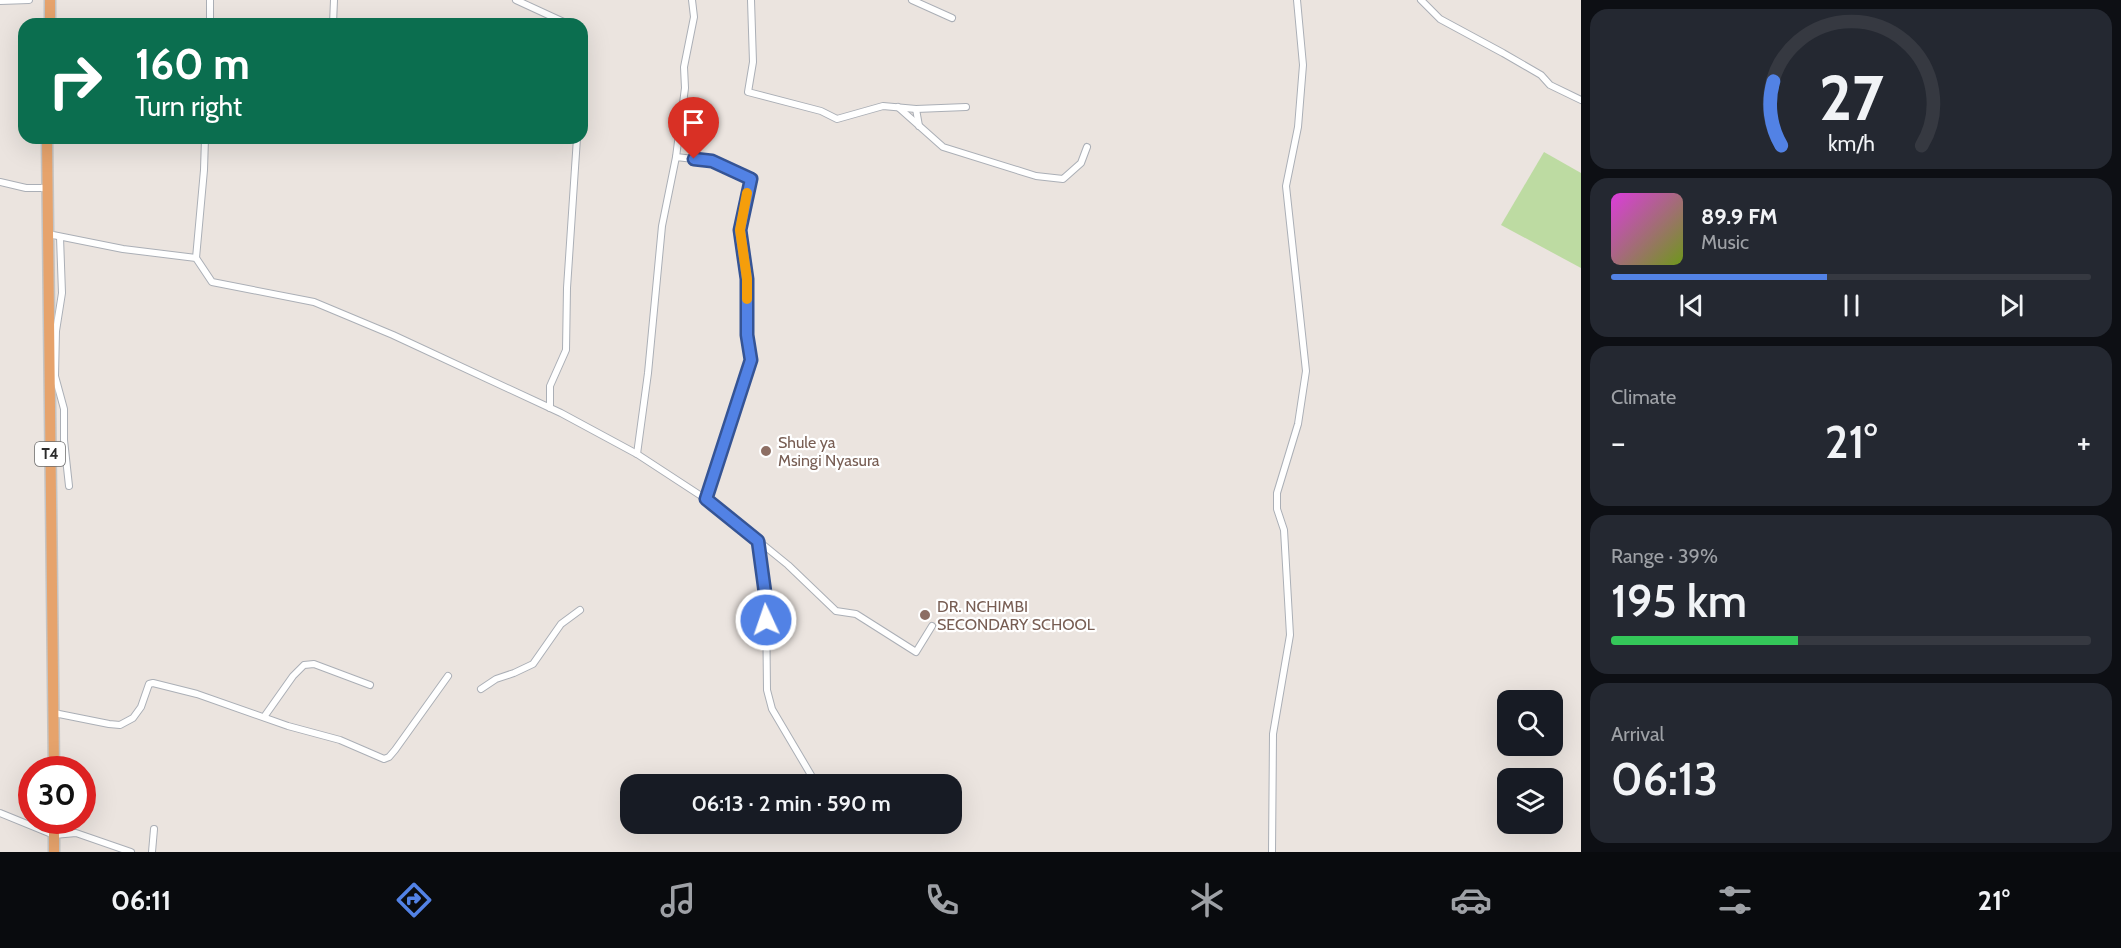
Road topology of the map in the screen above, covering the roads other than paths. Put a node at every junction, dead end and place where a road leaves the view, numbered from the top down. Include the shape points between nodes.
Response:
1 (29, 0) edge
2 (51, 0) edge
3 (210, 0) edge
4 (334, 0) edge
5 (516, 0) edge
6 (692, 0) edge
7 (751, 0) edge
8 (912, 0) edge
9 (1297, 0) edge
10 (1421, 0) edge
11 (0, 1) edge
12 (50, 18) edge
13 (210, 18) edge
14 (333, 18) edge
15 (555, 18) edge
16 (952, 18) dead end
17 (1581, 100) edge
18 (898, 107) junction
19 (966, 107) dead end
20 (916, 109) junction
21 (920, 126) junction
22 (47, 144) edge
23 (204, 144) edge
24 (577, 144) edge
25 (1087, 147) dead end
26 (676, 156) junction
27 (0, 182) edge
28 (48, 188) junction
29 (48, 234) junction
30 (60, 237) junction
31 (196, 258) junction
32 (550, 408) junction
33 (637, 454) junction
34 (69, 486) dead end
35 (706, 499) junction
36 (758, 541) junction
37 (580, 610) dead end
38 (932, 626) dead end
39 (448, 676) dead end
40 (370, 685) dead end
41 (481, 689) dead end
42 (54, 712) junction
43 (264, 717) junction
44 (54, 756) edge
45 (811, 774) edge
46 (0, 813) edge
47 (154, 830) dead end
48 (54, 835) junction
49 (54, 852) edge
50 (131, 852) edge
51 (152, 852) edge
52 (1272, 852) edge

1 - 11 street
2 - 12 highway
3 - 13 street
4 - 14 street
5 - 15 street
6 - 26 street via 694,17 684,67
7 - 18 street via 753,62 748,92 821,111 837,119 883,106
8 - 16 street
9 - 52 street via 1303,65 1298,127 1286,186 1306,371 1298,424 1276,493 1284,530 1290,635 1273,734
10 - 17 street via 1440,19
18 - 20 street
18 - 21 street
19 - 20 street
20 - 21 street
21 - 25 street via 943,147 1047,178 1063,179 1070,174 1081,163
22 - 28 highway, T4
23 - 31 street
24 - 32 street via 566,350 550,386
26 - 33 street via 662,226
26 - 35 street via 712,161 751,179 740,230 751,360
27 - 28 street
28 - 29 highway, T4
29 - 30 street
29 - 42 highway, T4
30 - 31 street
30 - 34 street via 62,293 55,376 64,409
31 - 32 street via 212,282 314,302
32 - 33 street
33 - 35 street
35 - 36 street
36 - 38 street via 836,611 856,614 916,652
36 - 45 street via 766,600 767,690 772,709
37 - 41 street via 561,624 533,664
39 - 43 street via 395,750 384,759 340,740
40 - 43 street via 314,664 304,665
42 - 43 street via 120,725 137,713 149,684 153,683
42 - 44 highway, T4
46 - 48 street
47 - 51 street
48 - 49 highway
48 - 50 street via 76,833

